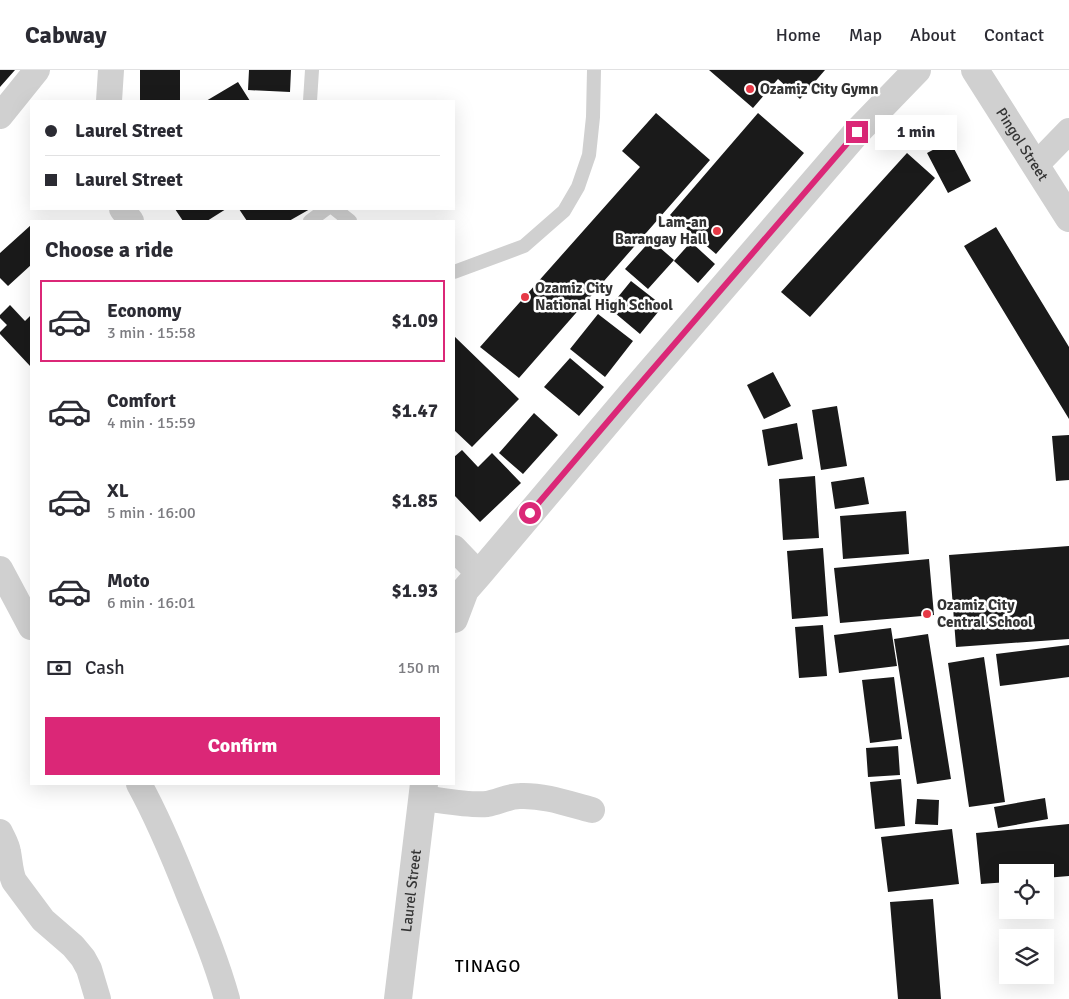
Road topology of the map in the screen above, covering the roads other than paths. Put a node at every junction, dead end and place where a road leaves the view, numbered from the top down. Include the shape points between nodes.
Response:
1 (37, 70) edge
2 (111, 70) edge
3 (312, 70) edge
4 (594, 70) edge
5 (917, 70) edge
6 (974, 70) edge
7 (109, 100) edge
8 (310, 100) edge
9 (0, 116) edge
10 (1069, 131) edge
11 (1036, 165) junction
12 (123, 210) edge
13 (325, 210) edge
14 (336, 210) edge
15 (1069, 218) edge
16 (131, 220) edge
17 (311, 220) edge
18 (349, 220) edge
19 (455, 272) edge
20 (455, 549) edge
21 (0, 569) edge
22 (479, 574) junction
23 (455, 616) edge
24 (30, 625) edge
25 (140, 785) edge
26 (423, 791) edge
27 (592, 810) dead end
28 (0, 832) edge
29 (98, 999) edge
30 (227, 999) edge
31 (398, 999) edge

1 - 9 street
2 - 7 street
3 - 8 lane
4 - 19 lane via 594,117 589,155 578,187 564,211 524,246
5 - 22 street via 851,139
6 - 11 street, Pingol Street
10 - 11 street
11 - 15 street, Pingol Street
12 - 16 street
13 - 17 lane
14 - 18 lane
20 - 22 street
21 - 24 street
22 - 23 street via 465,590
25 - 30 street via 169,845 214,957
26 - 27 street via 474,804 532,796
26 - 31 street, Laurel Street
28 - 29 street via 14,881 43,920 83,958

